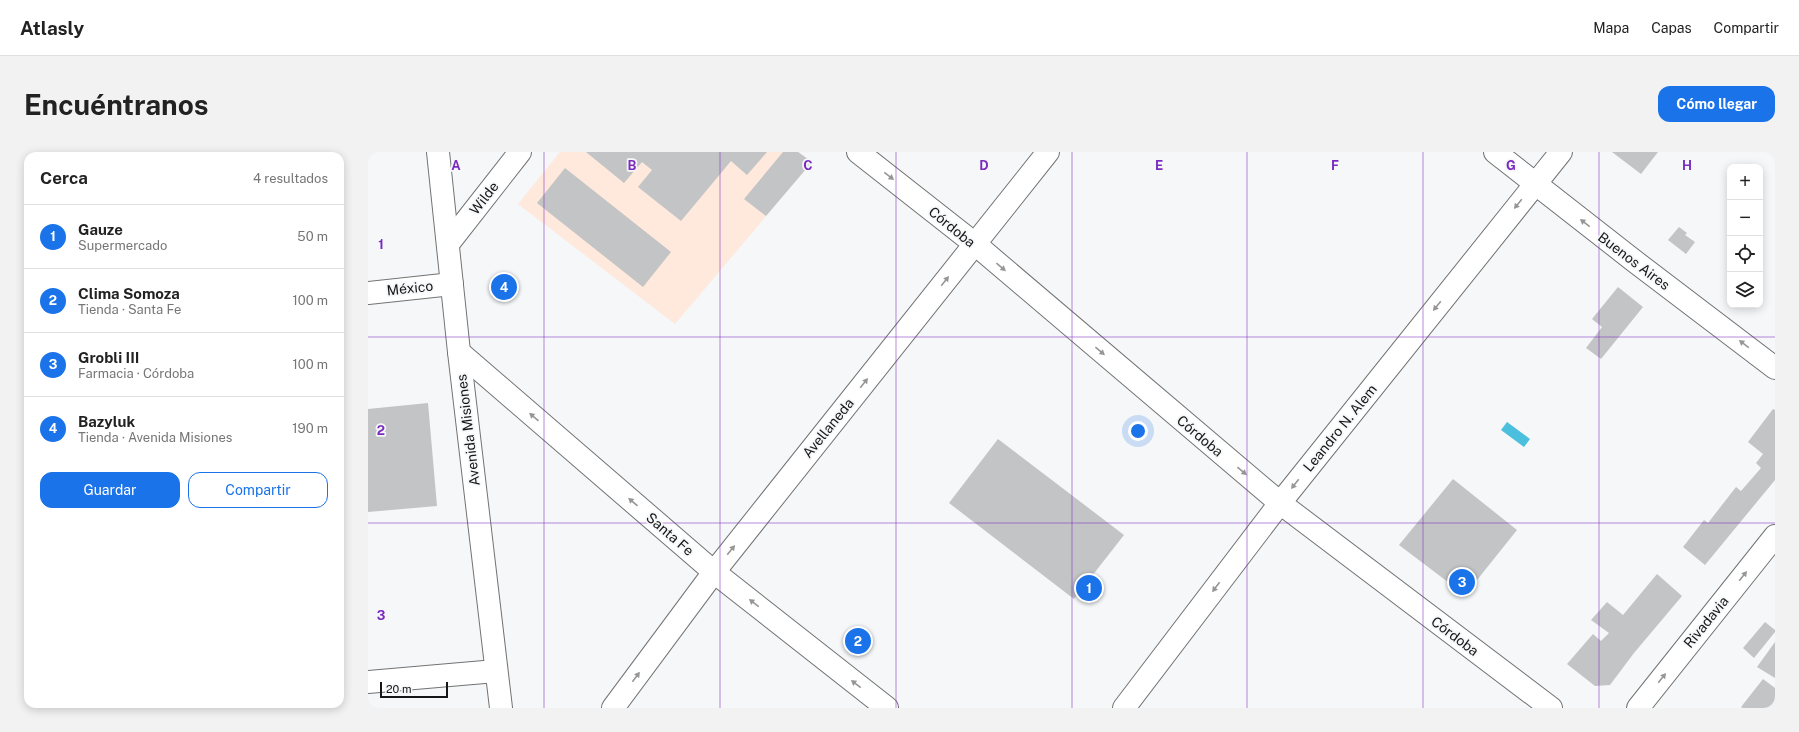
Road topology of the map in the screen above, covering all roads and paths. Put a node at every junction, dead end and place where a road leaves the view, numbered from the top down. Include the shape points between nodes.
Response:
1 (438, 152) edge
2 (520, 152) edge
3 (858, 152) edge
4 (1048, 152) edge
5 (1494, 152) edge
6 (1560, 152) edge
7 (1534, 184) junction
8 (448, 244) junction
9 (975, 244) junction
10 (452, 284) junction
11 (368, 293) edge
12 (459, 352) junction
13 (1775, 368) edge
14 (1280, 504) junction
15 (1775, 536) edge
16 (714, 572) junction
17 (496, 671) junction
18 (368, 682) edge
19 (501, 708) edge
20 (613, 708) edge
21 (887, 708) edge
22 (1124, 708) edge
23 (1551, 708) edge
24 (1638, 708) edge

1 - 8 street, Avenida Misiones
2 - 8 street, Wilde
3 -> 9 street, Córdoba
4 - 9 street, Avellaneda
5 - 7 street, Buenos Aires
6 - 7 street, Leandro N. Alem
13 -> 7 street, Buenos Aires
7 -> 14 street, Leandro N. Alem
8 - 10 street, Avenida Misiones
9 -> 14 street, Córdoba
16 -> 9 street, Avellaneda
10 - 11 street, México
10 - 12 street, Avenida Misiones
16 -> 12 street, Santa Fe
12 - 17 street, Avenida Misiones
14 -> 22 street, Leandro N. Alem
14 - 23 street, Córdoba
24 -> 15 street, Rivadavia
20 -> 16 street, Avellaneda
21 -> 16 street, Santa Fe
17 - 18 street
17 - 19 street, Avenida Misiones

